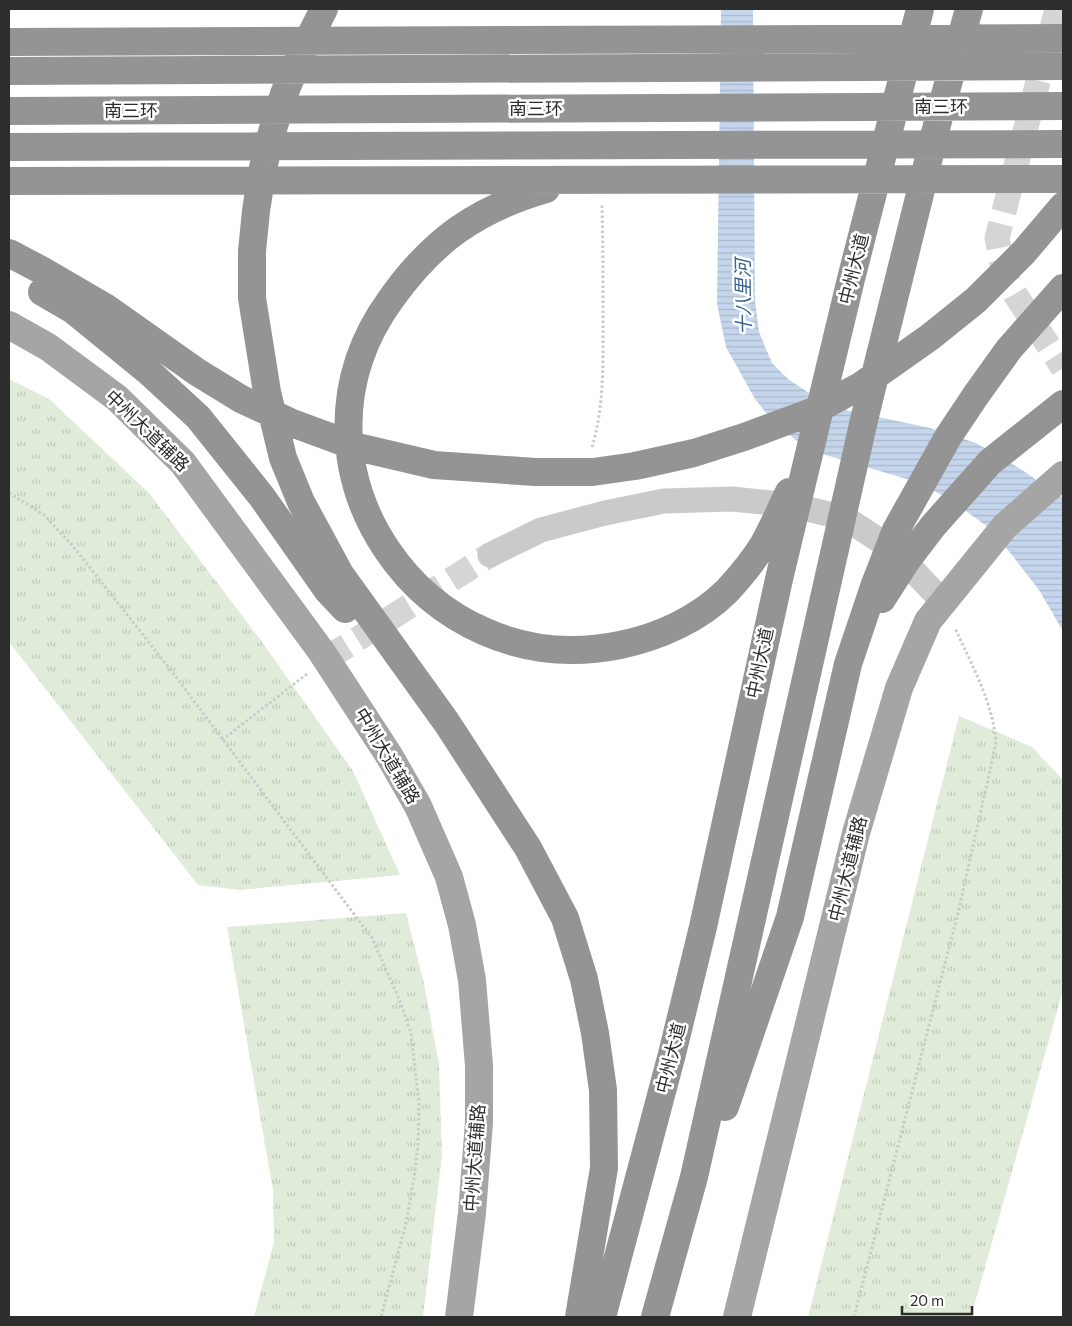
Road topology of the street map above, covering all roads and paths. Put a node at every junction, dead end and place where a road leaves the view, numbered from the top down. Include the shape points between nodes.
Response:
1 (324, 9) edge
2 (920, 9) edge
3 (969, 9) edge
4 (1063, 38) edge
5 (9, 42) edge
6 (1063, 66) edge
7 (9, 71) edge
8 (1063, 106) edge
9 (9, 111) edge
10 (1063, 144) edge
11 (9, 147) edge
12 (1063, 179) edge
13 (9, 181) edge
14 (572, 181) junction
15 (1063, 206) edge
16 (9, 253) edge
17 (9, 272) edge
18 (1063, 288) edge
19 (9, 325) edge
20 (603, 356) dead end
21 (1063, 404) edge
22 (811, 448) junction
23 (591, 449) dead end
24 (1063, 475) edge
25 (9, 493) edge
26 (490, 555) tunnel mouth
27 (881, 588) junction
28 (947, 597) junction
29 (326, 659) junction
30 (447, 723) junction
31 (222, 740) junction
32 (664, 1286) junction
33 (381, 1317) edge
34 (459, 1317) edge
35 (578, 1317) edge
36 (602, 1317) edge
37 (655, 1317) edge
38 (737, 1317) edge
39 (854, 1317) edge

1 - 30 highway via 284,94 264,164 252,251 252,298 259,347 283,458 301,502 340,574
2 - 22 highway, 中州大道
3 - 32 highway via 864,420 696,1167
4 - 5 highway
6 - 7 highway
8 - 9 highway, 南三环
10 - 11 highway
12 - 14 highway
13 - 14 highway
14 - 22 highway via 520,196 488,210 456,230 408,274 381,312 363,347 354,374 350,403 351,458 357,485 378,536 410,580 453,615 478,629 528,646 580,650 607,648 658,634 705,609 727,591 762,546
15 - 16 highway via 1024,252 976,300 862,385 814,410 710,448 635,466 593,472 486,470 434,465 357,447 292,423 241,399 105,307
17 - 30 highway via 73,310 198,417 262,497 328,591
18 - 27 highway via 1009,349 948,437 896,530
19 - 29 main road, 中州大道辅路 via 48,347 117,398 183,463
20 - 23 path via 597,432
21 - 27 highway via 990,462
22 - 36 highway, 中州大道 via 677,1036
24 - 28 main road, 中州大道辅路 via 1004,526
25 - 31 path via 44,515 72,546
26 - 28 street via 541,530 664,501 732,500 791,505 845,518 894,550
27 - 32 highway via 848,664 790,918
28 - 38 main road, 中州大道辅路 via 928,621 899,688 856,833
28 - 39 path via 988,702 996,743 958,913
29 - 31 path
29 - 34 main road, 中州大道辅路 via 418,806 449,877 462,925 472,980 479,1066 479,1122
30 - 35 highway via 528,848 565,918 584,979 603,1090 604,1168
31 - 33 path via 372,938 411,1033 419,1105 418,1145 406,1223
32 - 37 highway

